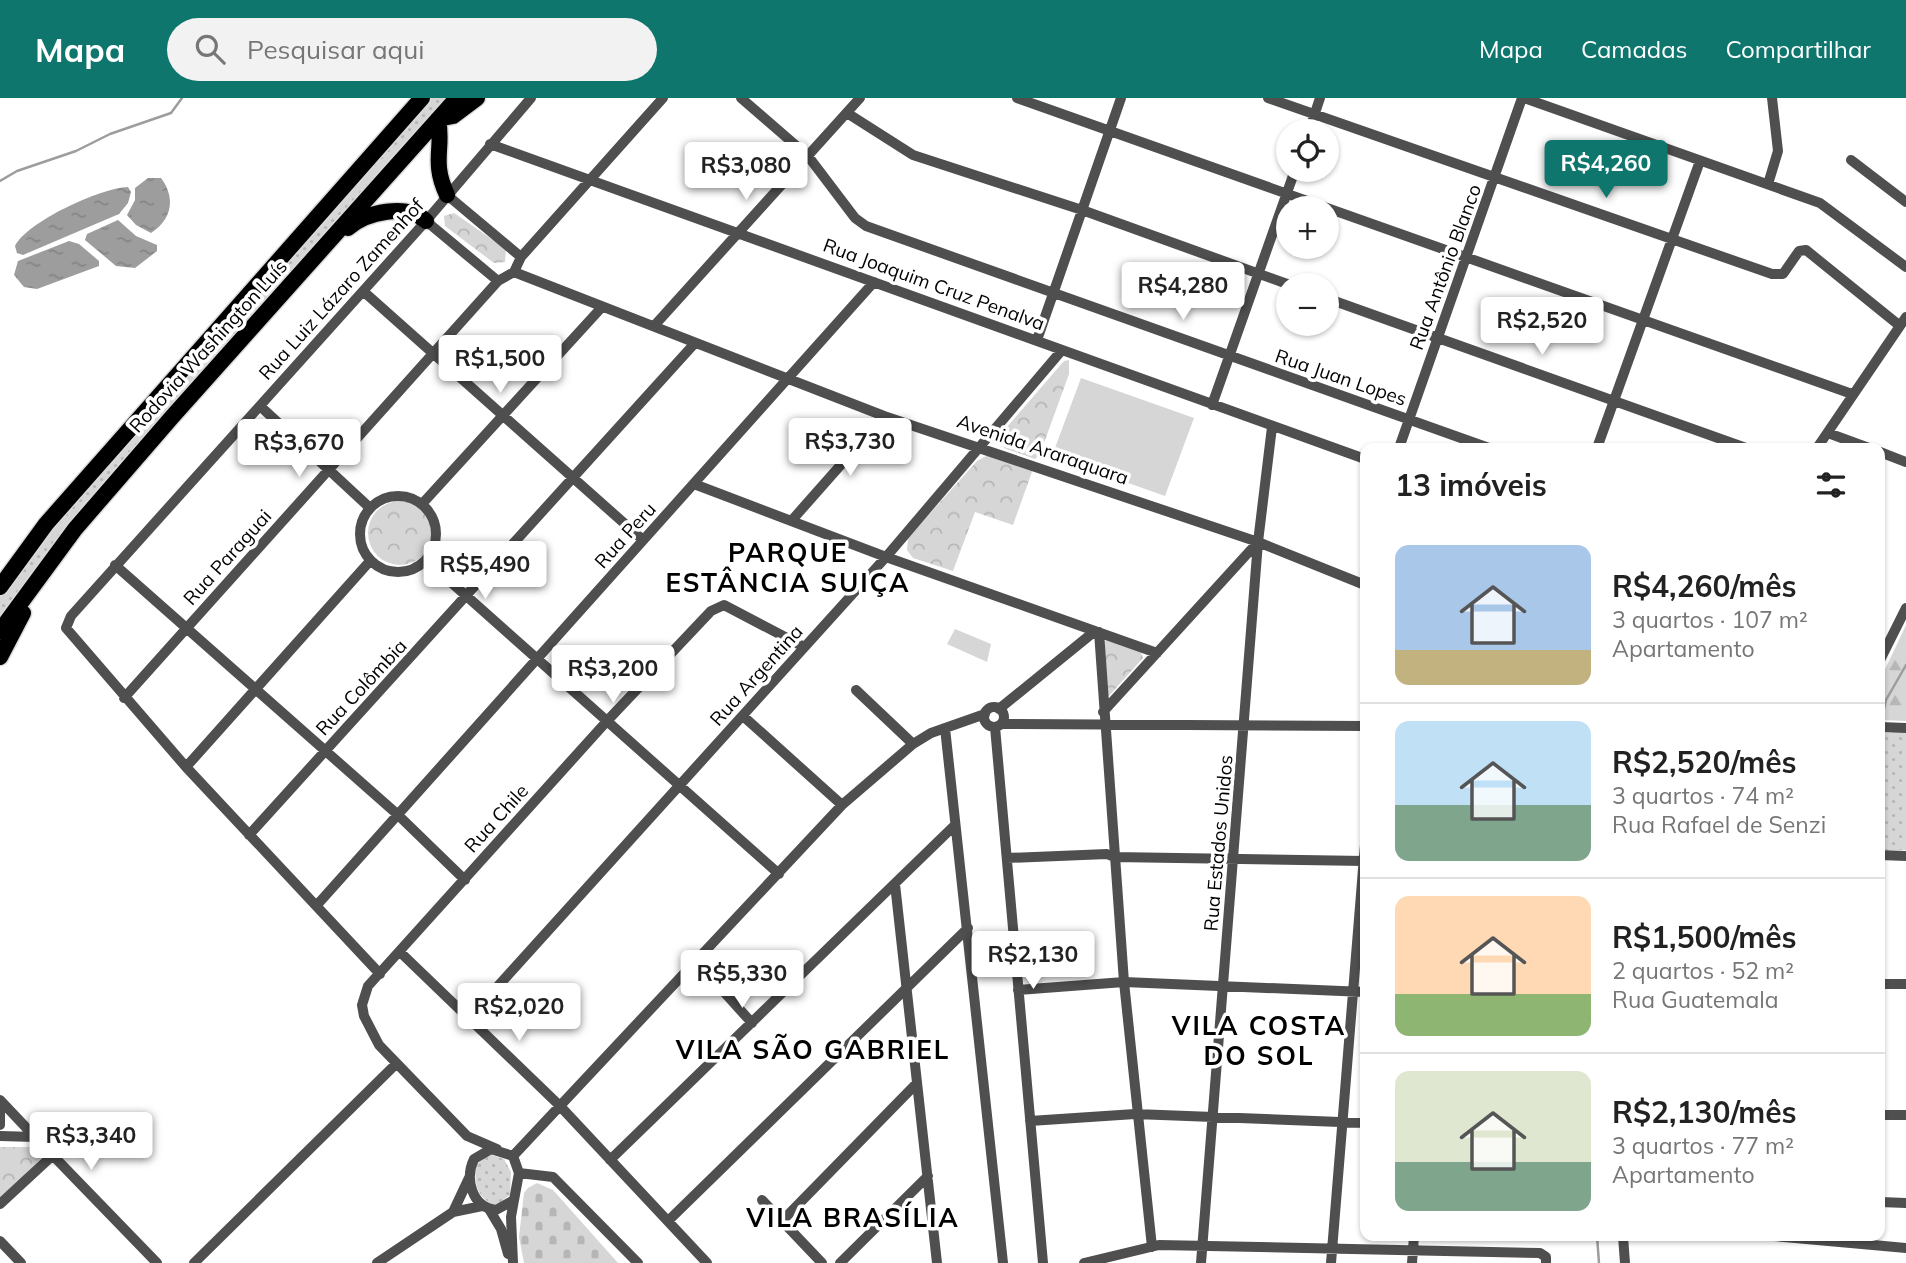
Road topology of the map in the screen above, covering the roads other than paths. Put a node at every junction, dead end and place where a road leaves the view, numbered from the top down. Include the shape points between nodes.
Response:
1 (420, 98) edge
2 (457, 98) edge
3 (477, 98) edge
4 (531, 98) edge
5 (663, 98) edge
6 (741, 98) edge
7 (860, 98) edge
8 (1017, 98) edge
9 (1121, 98) edge
10 (1268, 98) edge
11 (1320, 98) edge
12 (1523, 98) edge
13 (1772, 98) edge
14 (847, 113) junction
15 (1314, 115) junction
16 (438, 119) junction
17 (1313, 119) edge
18 (1110, 130) junction
19 (490, 144) junction
20 (808, 156) junction
21 (1851, 160) dead end
22 (1700, 161) junction
23 (1495, 178) junction
24 (591, 179) junction
25 (1292, 182) edge
26 (1768, 184) junction
27 (1287, 194) junction
28 (447, 195) junction
29 (1906, 202) edge
30 (1082, 210) junction
31 (426, 221) junction
32 (741, 232) junction
33 (1672, 240) junction
34 (317, 256) junction
35 (521, 257) junction
36 (1467, 257) junction
37 (1906, 267) edge
38 (514, 272) junction
39 (1259, 274) junction
40 (1276, 280) edge
41 (498, 281) junction
42 (874, 282) junction
43 (363, 291) junction
44 (1053, 291) junction
45 (1339, 303) edge
46 (602, 307) junction
47 (1644, 320) junction
48 (1903, 321) edge
49 (654, 326) junction
50 (1438, 338) junction
51 (1037, 340) junction
52 (695, 343) junction
53 (1062, 350) junction
54 (435, 353) junction
55 (1230, 356) junction
56 (787, 380) junction
57 (1852, 394) junction
58 (1615, 400) junction
59 (260, 405) junction
60 (1212, 405) junction
61 (504, 414) junction
62 (884, 416) junction
63 (1408, 420) junction
64 (1272, 427) junction
65 (1828, 433) junction
66 (1401, 443) edge
67 (1475, 443) edge
68 (1599, 443) edge
69 (1732, 443) edge
70 (1821, 443) edge
71 (1855, 443) edge
72 (983, 446) junction
73 (1885, 454) edge
74 (1360, 457) edge
75 (1906, 462) edge
76 (328, 469) junction
77 (574, 477) junction
78 (694, 484) junction
79 (422, 504) junction
80 (370, 508) junction
81 (793, 519) junction
82 (46, 524) junction
83 (75, 529) junction
84 (643, 540) junction
85 (1258, 542) junction
86 (886, 557) junction
87 (426, 560) junction
88 (370, 561) junction
89 (116, 565) junction
90 (0, 574) edge
91 (1360, 583) edge
92 (0, 587) edge
93 (468, 596) junction
94 (1906, 608) edge
95 (188, 626) junction
96 (0, 631) edge
97 (1097, 632) junction
98 (804, 647) junction
99 (1885, 650) edge
100 (1157, 653) junction
101 (0, 657) edge
102 (539, 658) junction
103 (258, 689) junction
104 (856, 691) dead end
105 (124, 698) junction
106 (999, 709) junction
107 (1103, 712) junction
108 (985, 714) junction
109 (743, 716) junction
110 (607, 721) junction
111 (960, 723) junction
112 (1246, 724) junction
113 (995, 725) junction
114 (1104, 725) junction
115 (1360, 726) edge
116 (1885, 727) edge
117 (945, 728) junction
118 (1906, 728) edge
119 (913, 744) junction
120 (326, 751) junction
121 (186, 767) junction
122 (680, 785) junction
123 (842, 804) junction
124 (397, 814) junction
125 (955, 825) junction
126 (249, 835) junction
127 (1885, 855) edge
128 (1906, 856) edge
129 (1114, 857) junction
130 (1007, 858) junction
131 (1234, 858) junction
132 (1360, 861) edge
133 (779, 874) junction
134 (465, 880) junction
135 (895, 884) junction
136 (317, 905) junction
137 (968, 928) junction
138 (401, 953) junction
139 (696, 961) junction
140 (1360, 966) edge
141 (380, 974) junction
142 (1124, 982) junction
143 (1885, 984) edge
144 (1906, 984) edge
145 (908, 985) junction
146 (1224, 985) junction
147 (1018, 990) junction
148 (1359, 992) edge
149 (470, 1017) junction
150 (752, 1023) junction
151 (396, 1064) junction
152 (917, 1083) junction
153 (0, 1102) edge
154 (559, 1105) junction
155 (1135, 1114) junction
156 (1885, 1115) edge
157 (1906, 1115) edge
158 (1214, 1117) junction
159 (1030, 1121) junction
160 (1342, 1122) junction
161 (1360, 1123) edge
162 (0, 1125) edge
163 (0, 1136) edge
164 (35, 1136) junction
165 (467, 1136) junction
166 (497, 1149) junction
167 (53, 1155) junction
168 (513, 1156) junction
169 (610, 1160) junction
170 (472, 1164) junction
171 (519, 1173) junction
172 (928, 1176) junction
173 (469, 1178) junction
174 (514, 1200) junction
175 (762, 1200) dead end
176 (1885, 1202) edge
177 (0, 1203) edge
178 (1906, 1203) edge
179 (485, 1207) junction
180 (453, 1212) junction
181 (668, 1221) junction
182 (782, 1221) junction
183 (0, 1241) edge
184 (1414, 1241) edge
185 (1623, 1241) edge
186 (1829, 1241) edge
187 (1203, 1245) junction
188 (1152, 1247) junction
189 (1906, 1248) edge
190 (1332, 1249) junction
191 (1413, 1250) junction
192 (1120, 1259) edge
193 (1546, 1260) edge
194 (21, 1263) edge
195 (158, 1263) edge
196 (194, 1263) edge
197 (377, 1263) edge
198 (512, 1263) edge
199 (638, 1263) edge
200 (707, 1263) edge
201 (822, 1263) edge
202 (840, 1263) edge
203 (937, 1263) edge
204 (1003, 1263) edge
205 (1043, 1263) edge
206 (1084, 1263) edge
207 (1201, 1263) edge
208 (1331, 1263) edge
209 (1412, 1263) edge
210 (1625, 1263) edge

1 - 82 highway, Rodovia Washington Luís
2 - 16 highway, Rodovia Washington Luís
3 - 16 highway via 453,116
4 - 19 street, Rua Luiz Lázaro Zamenhof
5 - 24 street
6 - 20 street
7 - 14 street
8 - 18 street
9 - 18 street
10 - 15 street
11 - 15 street
12 - 22 street
12 - 23 street, Rua Antônio Blanco
13 - 26 street via 1778,151
14 - 20 street
14 - 30 street via 913,155
15 - 17 street
15 - 23 street
16 - 28 highway via 437,163
16 - 34 highway, Rodovia Washington Luís
18 - 27 street
18 - 30 street
19 - 24 street, Rua Joaquim Cruz Penalva
19 - 28 street, Rua Luiz Lázaro Zamenhof
20 - 32 street
20 - 44 street, Rua Juan Lopes via 866,226
21 - 29 street
22 - 26 street
22 - 33 street
23 - 33 street
23 - 36 street, Rua Antônio Blanco
24 - 32 street, Rua Joaquim Cruz Penalva
24 - 35 street
25 - 27 street
26 - 37 street via 1829,208
27 - 36 street
27 - 39 street
28 - 31 street, Rua Luiz Lázaro Zamenhof
28 - 35 street
30 - 39 street
30 - 44 street
31 - 34 highway via 408,212 364,218
31 - 41 street
31 - 43 street, Rua Luiz Lázaro Zamenhof
32 - 42 street, Rua Joaquim Cruz Penalva
32 - 49 street
33 - 47 street
33 - 48 street via 1777,275 1804,249
34 - 83 highway, Rodovia Washington Luís
35 - 38 street
36 - 47 street
36 - 50 street, Rua Antônio Blanco
38 - 41 street, Rua Paraguai
38 - 46 street, Avenida Araraquara
39 - 40 street
39 - 55 street
41 - 54 street, Rua Paraguai
42 - 51 street, Rua Joaquim Cruz Penalva
42 - 56 street, Rua Peru
43 - 54 street
43 - 59 street, Rua Luiz Lázaro Zamenhof
44 - 51 street
44 - 55 street, Rua Juan Lopes
45 - 50 street
46 - 49 street, Avenida Araraquara
46 - 61 street
47 - 57 street
47 - 58 street
48 - 57 street
49 - 52 street, Avenida Araraquara
50 - 58 street
50 - 63 street, Rua Antônio Blanco
51 - 53 street, Rua Joaquim Cruz Penalva
52 - 56 street, Avenida Araraquara
52 - 77 street, Rua Colômbia
53 - 60 street, Rua Joaquim Cruz Penalva
53 - 72 street, Rua Argentina
54 - 61 street
54 - 76 street, Rua Paraguai
55 - 60 street
55 - 63 street, Rua Juan Lopes
56 - 62 street, Avenida Araraquara
56 - 78 street, Rua Peru
57 - 65 street
58 - 68 street
58 - 69 street
59 - 76 street
59 - 89 street, Rua Luiz Lázaro Zamenhof
60 - 64 street, Rua Joaquim Cruz Penalva
61 - 77 street
61 - 79 street
62 - 72 street, Avenida Araraquara
62 - 81 street
63 - 66 street, Rua Antônio Blanco
63 - 67 street, Rua Juan Lopes
64 - 74 street, Rua Joaquim Cruz Penalva
64 - 85 street, Rua Estados Unidos
65 - 70 street
65 - 71 street
72 - 85 street, Avenida Araraquara
72 - 86 street, Rua Argentina
73 - 75 street
76 - 80 street
76 - 95 street, Rua Paraguai
77 - 84 street
77 - 93 street, Rua Colômbia
78 - 81 street
78 - 84 street, Rua Peru
79 - 80 street via 391,496
79 - 87 street via 436,527 433,550
80 - 88 street via 360,529
81 - 86 street
82 - 90 highway
82 - 92 highway, Rodovia Washington Luís
83 - 96 highway, Rodovia Washington Luís
83 - 101 highway
84 - 102 street, Rua Peru
85 - 91 street, Avenida Araraquara
85 - 100 street
85 - 112 street, Rua Estados Unidos
86 - 97 street
86 - 98 street, Rua Argentina
87 - 88 street via 406,572 394,572
87 - 93 street
88 - 103 street
89 - 95 street
89 - 105 street, Rua Luiz Lázaro Zamenhof via 71,615 66,628
93 - 102 street
93 - 120 street, Rua Colômbia
94 - 99 street
95 - 103 street
95 - 105 street, Rua Paraguai
97 - 100 street
97 - 106 street
97 - 107 street
98 - 109 street, Rua Argentina
98 - 110 street, Rua Chile via 719,606
100 - 107 street
102 - 110 street
102 - 124 street, Rua Peru
103 - 120 street
103 - 121 street
104 - 119 street
105 - 121 street
106 - 108 street
106 - 113 street via 1003,718
107 - 114 street
108 - 111 street
108 - 113 street
109 - 122 street, Rua Argentina
109 - 123 street
110 - 122 street
110 - 134 street, Rua Chile
111 - 113 street
111 - 117 street
112 - 114 street
112 - 115 street
112 - 131 street, Rua Estados Unidos
113 - 114 street
113 - 130 street
114 - 129 street
116 - 118 street
117 - 119 street
117 - 125 street
119 - 123 street
120 - 124 street
120 - 126 street, Rua Colômbia
121 - 126 street
122 - 133 street
122 - 149 street, Rua Argentina
123 - 133 street
124 - 134 street
124 - 136 street, Rua Peru
125 - 135 street
125 - 137 street
126 - 136 street
127 - 128 street
129 - 130 street
129 - 131 street
129 - 142 street
130 - 147 street
131 - 132 street
131 - 146 street, Rua Estados Unidos
133 - 139 street
134 - 138 street, Rua Chile
135 - 145 street
135 - 150 street
136 - 141 street
137 - 145 street
137 - 204 street
138 - 141 street, Rua Chile
138 - 149 street
139 - 150 street
139 - 154 street
140 - 148 street
141 - 151 street, Rua Chile via 364,995 363,1016
142 - 146 street
142 - 147 street
142 - 155 street
143 - 144 street
145 - 152 street
145 - 181 street
146 - 148 street
146 - 158 street, Rua Estados Unidos
147 - 159 street
148 - 160 street
149 - 154 street
150 - 169 street
151 - 165 street, Rua Chile
151 - 196 street
152 - 172 street
152 - 182 street
153 - 162 street
153 - 164 street
154 - 168 street
154 - 169 street
155 - 158 street
155 - 159 street
155 - 188 street
156 - 157 street
158 - 160 street
158 - 187 street, Rua Estados Unidos
159 - 205 street
160 - 161 street
160 - 190 street
163 - 164 street
164 - 167 street
165 - 166 street
165 - 170 street
166 - 168 street
166 - 170 street via 485,1150
167 - 177 street
167 - 195 street
168 - 171 street
169 - 181 street
170 - 173 street
171 - 174 street
171 - 199 street via 553,1177
172 - 202 street
172 - 203 street
173 - 179 street via 476,1199
173 - 180 street
174 - 179 street via 503,1209
174 - 198 street
175 - 182 street
176 - 178 street
179 - 180 street
179 - 198 street via 501,1229
180 - 197 street
181 - 200 street
182 - 201 street
183 - 194 street
184 - 191 street
185 - 210 street
186 - 189 street
187 - 188 street
187 - 190 street
187 - 207 street, Rua Estados Unidos
188 - 192 street
190 - 191 street
190 - 208 street
191 - 193 street via 1541,1253
191 - 209 street
192 - 206 street

